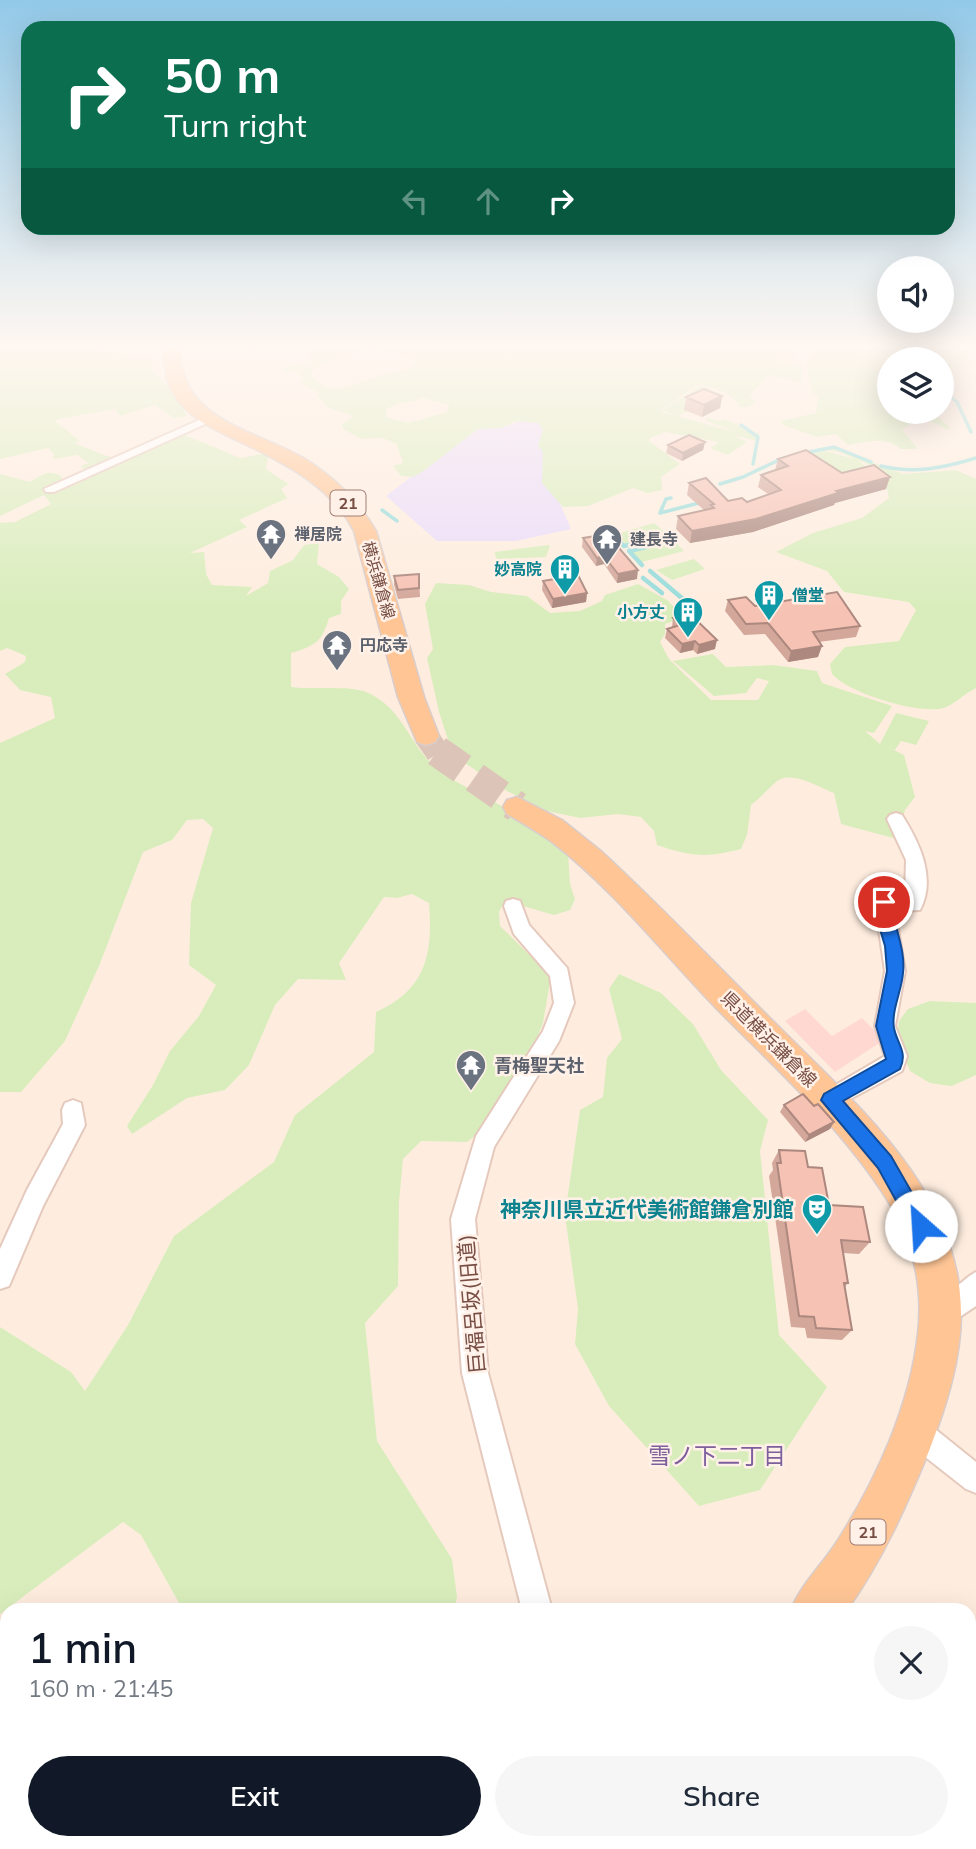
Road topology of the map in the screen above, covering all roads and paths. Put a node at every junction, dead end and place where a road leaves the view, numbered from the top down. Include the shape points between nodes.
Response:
1 (171, 435) edge
2 (239, 435) edge
3 (50, 489) dead end
4 (426, 736) tunnel mouth
5 (517, 807) tunnel mouth
6 (896, 819) dead end
7 (513, 906) dead end
8 (830, 1100) junction
9 (73, 1110) dead end
10 (0, 1277) edge
11 (976, 1284) edge
12 (940, 1318) junction
13 (912, 1439) junction
14 (976, 1479) edge
15 (535, 1603) edge
16 (821, 1603) edge

1 - 3 street
2 - 4 main road, 横浜鎌倉線 / 21 via 313,475 352,507 365,531
5 - 8 main road, 県道横浜鎌倉線 / 21 via 569,840
6 - 8 street via 913,848 919,870 914,905 884,902 895,971 885,1026 896,1056 894,1064
7 - 15 street, 巨福呂坂(旧道) via 521,929 560,974 564,1003 552,1035 484,1143 463,1220 475,1373
8 - 12 main road, 県道横浜鎌倉線 / 21 via 884,1162 904,1193 933,1261
9 - 10 street via 74,1125
11 - 12 street
12 - 13 main road, 県道横浜鎌倉線 / 21
13 - 14 street
13 - 16 main road, 21 via 862,1543

